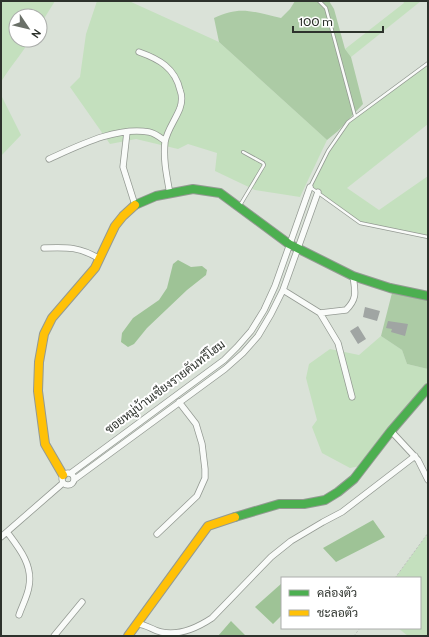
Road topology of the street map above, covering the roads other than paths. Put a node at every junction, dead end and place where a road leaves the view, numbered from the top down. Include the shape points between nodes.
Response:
1 (319, 1) edge
2 (139, 52) dead end
3 (428, 63) edge
4 (355, 116) junction
5 (127, 132) junction
6 (165, 140) junction
7 (243, 152) dead end
8 (49, 158) dead end
9 (310, 187) junction
10 (318, 192) junction
11 (170, 194) junction
12 (135, 205) junction
13 (239, 207) junction
14 (428, 237) edge
15 (289, 244) junction
16 (44, 248) dead end
17 (297, 248) junction
18 (100, 259) junction
19 (353, 276) junction
20 (275, 286) junction
21 (282, 290) junction
22 (428, 296) edge
23 (320, 313) junction
24 (251, 331) junction
25 (258, 336) junction
26 (220, 363) junction
27 (225, 369) junction
28 (428, 388) edge
29 (352, 397) dead end
30 (179, 402) junction
31 (391, 431) junction
32 (124, 434) junction
33 (128, 439) junction
34 (414, 456) junction
35 (66, 477) junction
36 (75, 479) junction
37 (428, 480) edge
38 (7, 532) junction
39 (157, 534) dead end
40 (1, 537) edge
41 (82, 602) dead end
42 (19, 615) dead end
43 (137, 624) junction
44 (54, 636) edge
45 (128, 636) edge

1 - 4 lane via 326,8
2 - 6 street via 169,67 182,95 181,107
3 - 4 lane
4 - 9 lane via 328,151
5 - 6 street via 151,132
5 - 8 street via 97,138
5 - 12 street via 123,167
6 - 11 street via 164,162
7 - 13 lane via 264,165
9 - 10 lane
9 - 15 street, ซอยหมู่บ้านเชียงรายคันทรีโฮม
10 - 14 lane via 360,223
10 - 17 street
11 - 12 street via 156,196
11 - 13 street via 193,189 220,193
12 - 18 street via 115,226
13 - 15 street
15 - 17 street
15 - 20 street, ซอยหมู่บ้านเชียงรายคันทรีโฮม
16 - 18 street via 68,247 88,252
17 - 19 street
17 - 21 street
18 - 35 street via 52,318 44,334 39,362 38,391 45,444
19 - 22 street via 390,288
19 - 23 street via 356,296 350,306 346,310
20 - 21 lane
20 - 24 street, ซอยหมู่บ้านเชียงรายคันทรีโฮม
21 - 23 street
21 - 25 street
23 - 29 street via 338,344
24 - 25 lane
24 - 26 street, ซอยหมู่บ้านเชียงรายคันทรีโฮม
25 - 27 street
26 - 27 lane
26 - 32 street, ซอยหมู่บ้านเชียงรายคันทรีโฮม
27 - 30 street
28 - 31 street
30 - 33 street
30 - 39 street via 196,424 202,444 205,478 197,496
31 - 34 street
31 - 43 street via 354,479 325,500 304,504 279,504 208,526
32 - 33 lane
32 - 35 street, ซอยหมู่บ้านเชียงรายคันทรีโฮม
33 - 36 street
34 - 37 street
34 - 43 street via 342,512 291,541 271,557 212,618 187,630 168,632
35 - 36 street
35 - 36 street via 65,485 70,486
35 - 38 street, ซอยหมู่บ้านเชียงรายคันทรีโฮม
38 - 40 street, ซอยหมู่บ้านเชียงรายคันทรีโฮม
38 - 42 street via 23,554 29,570 30,586
41 - 44 street
43 - 45 street

